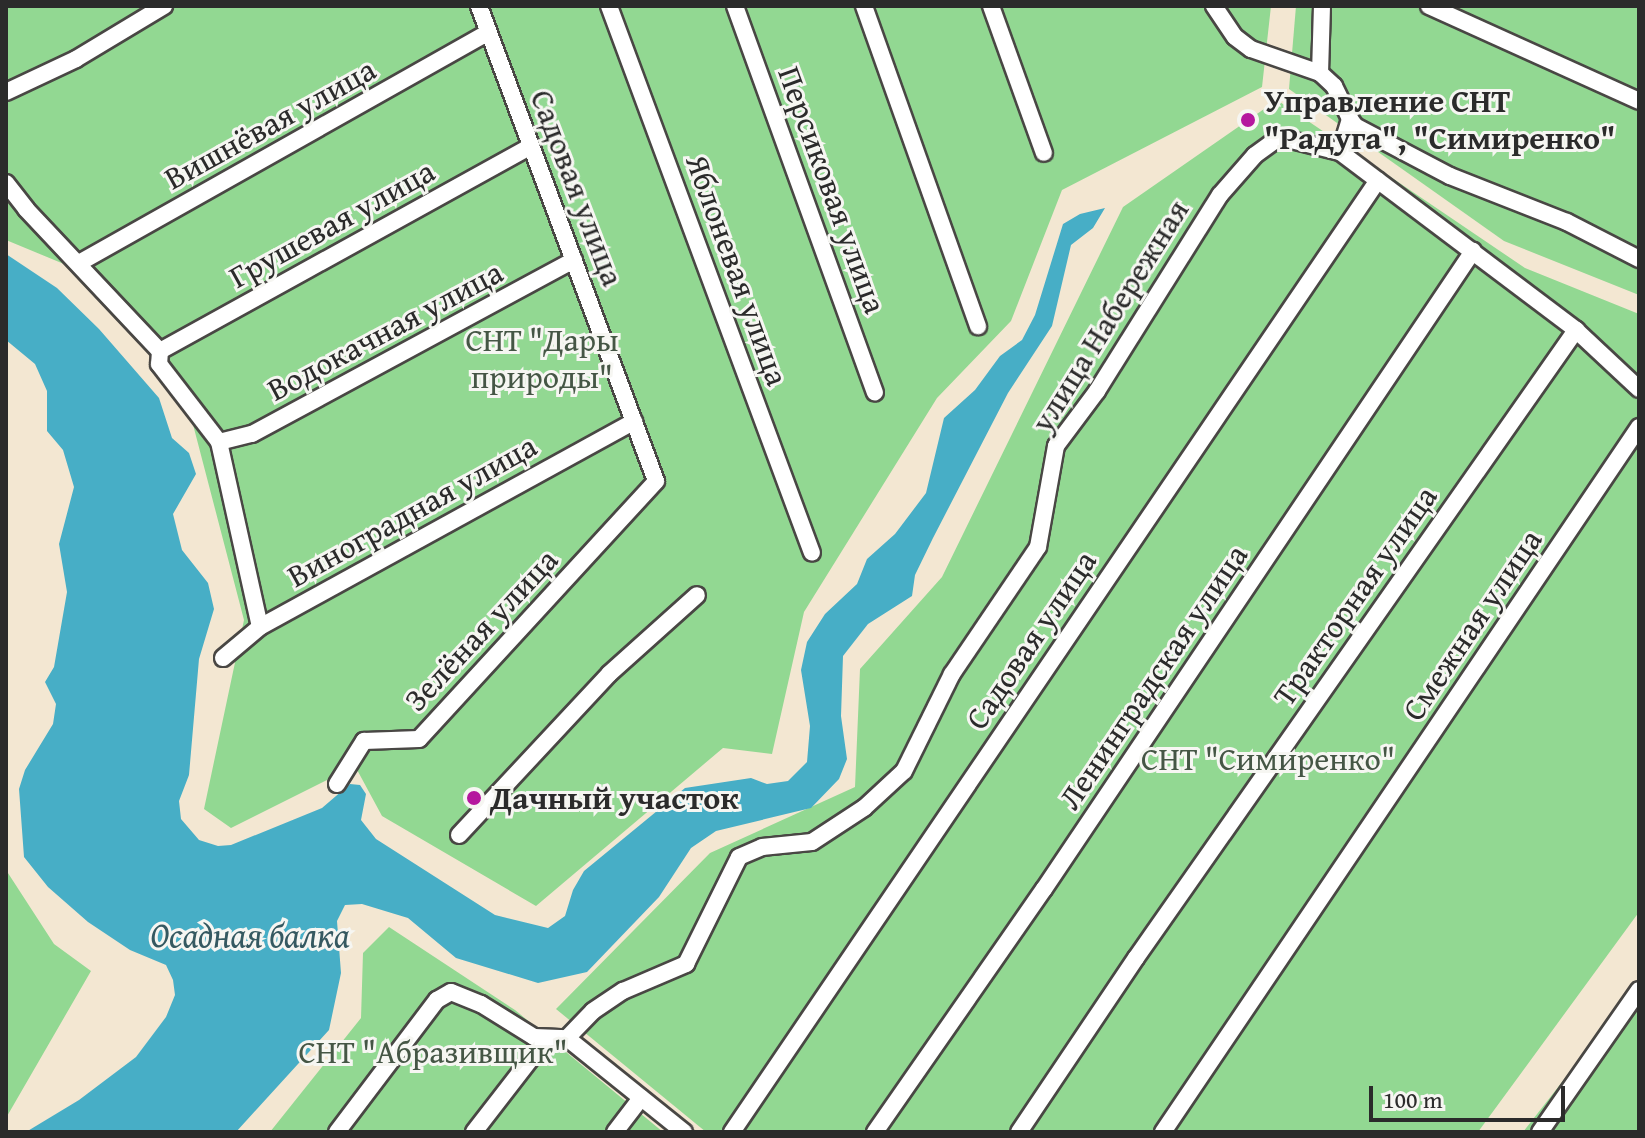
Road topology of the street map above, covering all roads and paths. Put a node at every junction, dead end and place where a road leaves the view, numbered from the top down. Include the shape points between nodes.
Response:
1 (164, 6) edge
2 (479, 6) edge
3 (609, 6) edge
4 (735, 6) edge
5 (864, 6) edge
6 (991, 6) edge
7 (1214, 6) edge
8 (1322, 6) edge
9 (1429, 6) edge
10 (488, 33) junction
11 (1320, 73) junction
12 (6, 92) edge
13 (1639, 101) edge
14 (1350, 119) junction
15 (531, 146) junction
16 (1340, 152) junction
17 (1044, 153) dead end
18 (1378, 180) junction
19 (6, 183) edge
20 (1473, 251) junction
21 (1639, 259) edge
22 (574, 260) junction
23 (79, 263) junction
24 (978, 326) dead end
25 (1576, 330) junction
26 (160, 351) junction
27 (1639, 389) edge
28 (875, 392) dead end
29 (634, 421) junction
30 (1639, 427) edge
31 (219, 442) junction
32 (656, 481) joint
33 (812, 553) dead end
34 (697, 595) dead end
35 (260, 627) junction
36 (223, 658) dead end
37 (337, 784) dead end
38 (459, 835) dead end
39 (1639, 990) edge
40 (547, 1038) junction
41 (567, 1038) junction
42 (641, 1098) junction
43 (337, 1132) edge
44 (474, 1132) edge
45 (615, 1132) edge
46 (684, 1132) edge
47 (732, 1132) edge
48 (875, 1132) edge
49 (1019, 1132) edge
50 (1163, 1132) edge
51 (1540, 1132) edge

1 - 12 street via 76,59
2 - 10 street, Садовая улица
3 - 33 street, Яблоневая улица
4 - 28 street, Персиковая улица
5 - 24 street
6 - 17 street
7 - 11 street via 1235,37 1251,49
8 - 11 street
9 - 13 street
10 - 15 street, Садовая улица
10 - 23 street, Вишнёвая улица
11 - 14 street via 1334,86
14 - 16 street
14 - 21 street via 1450,176 1567,222
15 - 22 street, Садовая улица
15 - 26 street, Грушевая улица
16 - 18 street
16 - 41 street, улица Набережная via 1276,140 1255,155 1220,195 1097,391 1056,446 1038,547 952,674 904,771 864,808 812,842 762,847 739,857 686,964 623,991
18 - 20 street
18 - 47 street, Садовая улица
19 - 23 street
20 - 25 street
20 - 48 street, Ленинградская улица
22 - 29 street, Садовая улица
22 - 31 street, Водокачная улица via 252,434
23 - 26 street
25 - 27 street
25 - 49 street, Тракторная улица
26 - 31 street via 159,364
29 - 32 street, Садовая улица
29 - 35 street, Виноградная улица
30 - 50 street, Смежная улица
31 - 35 street
32 - 37 street, Зелёная улица via 419,739 364,741
34 - 38 street via 609,674
35 - 36 street, Виноградная улица
39 - 51 street
40 - 41 street
40 - 43 street via 534,1037 451,992 437,1000
40 - 44 street
41 - 42 street
42 - 45 street
42 - 46 street

